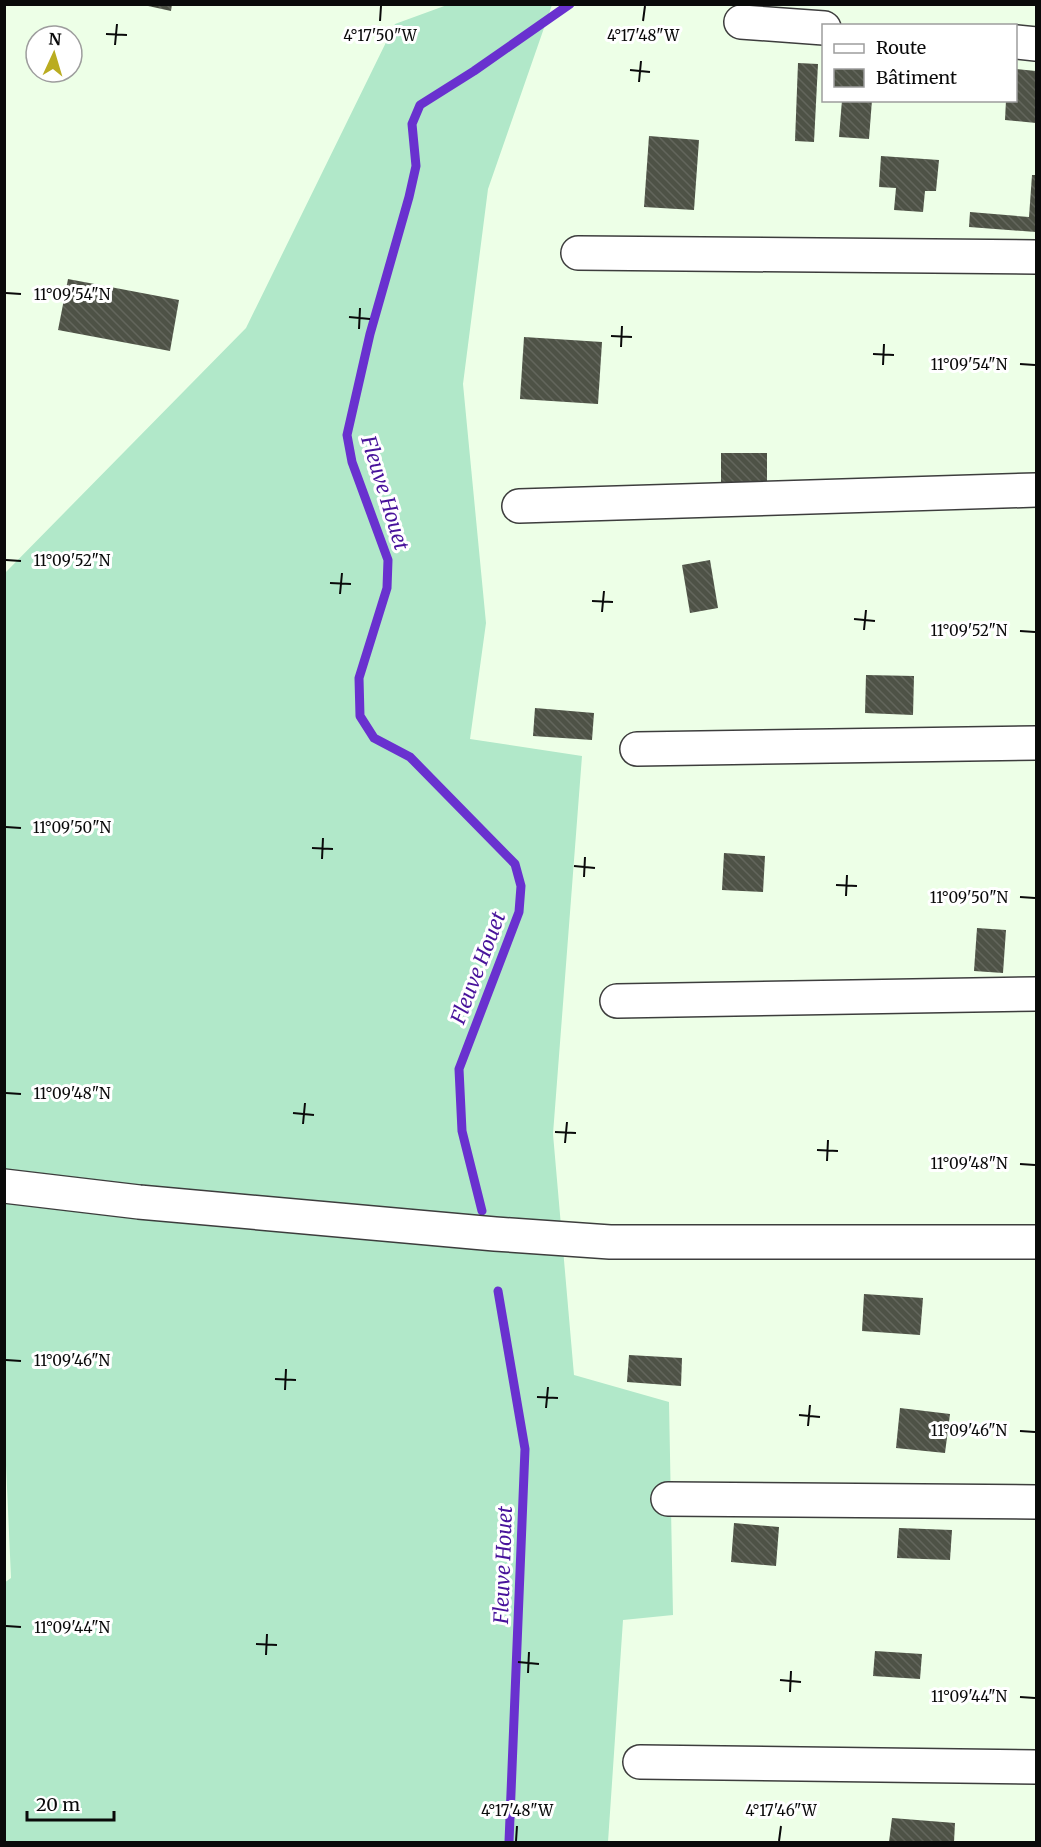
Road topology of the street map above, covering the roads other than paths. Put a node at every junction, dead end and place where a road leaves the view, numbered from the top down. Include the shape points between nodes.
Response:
1 (741, 22) dead end
2 (822, 28) edge
3 (1017, 42) edge
4 (1036, 44) edge
5 (578, 253) dead end
6 (1036, 256) edge
7 (1036, 490) edge
8 (519, 506) dead end
9 (1036, 743) edge
10 (636, 749) dead end
11 (1036, 994) edge
12 (617, 1001) dead end
13 (4, 1186) edge
14 (1036, 1242) edge
15 (668, 1499) dead end
16 (1036, 1502) edge
17 (640, 1762) dead end
18 (1036, 1767) edge

1 - 2 street
3 - 4 street
5 - 6 street
7 - 8 street
9 - 10 street
11 - 12 street
13 - 14 street via 139,1202 610,1242
15 - 16 street
17 - 18 street

